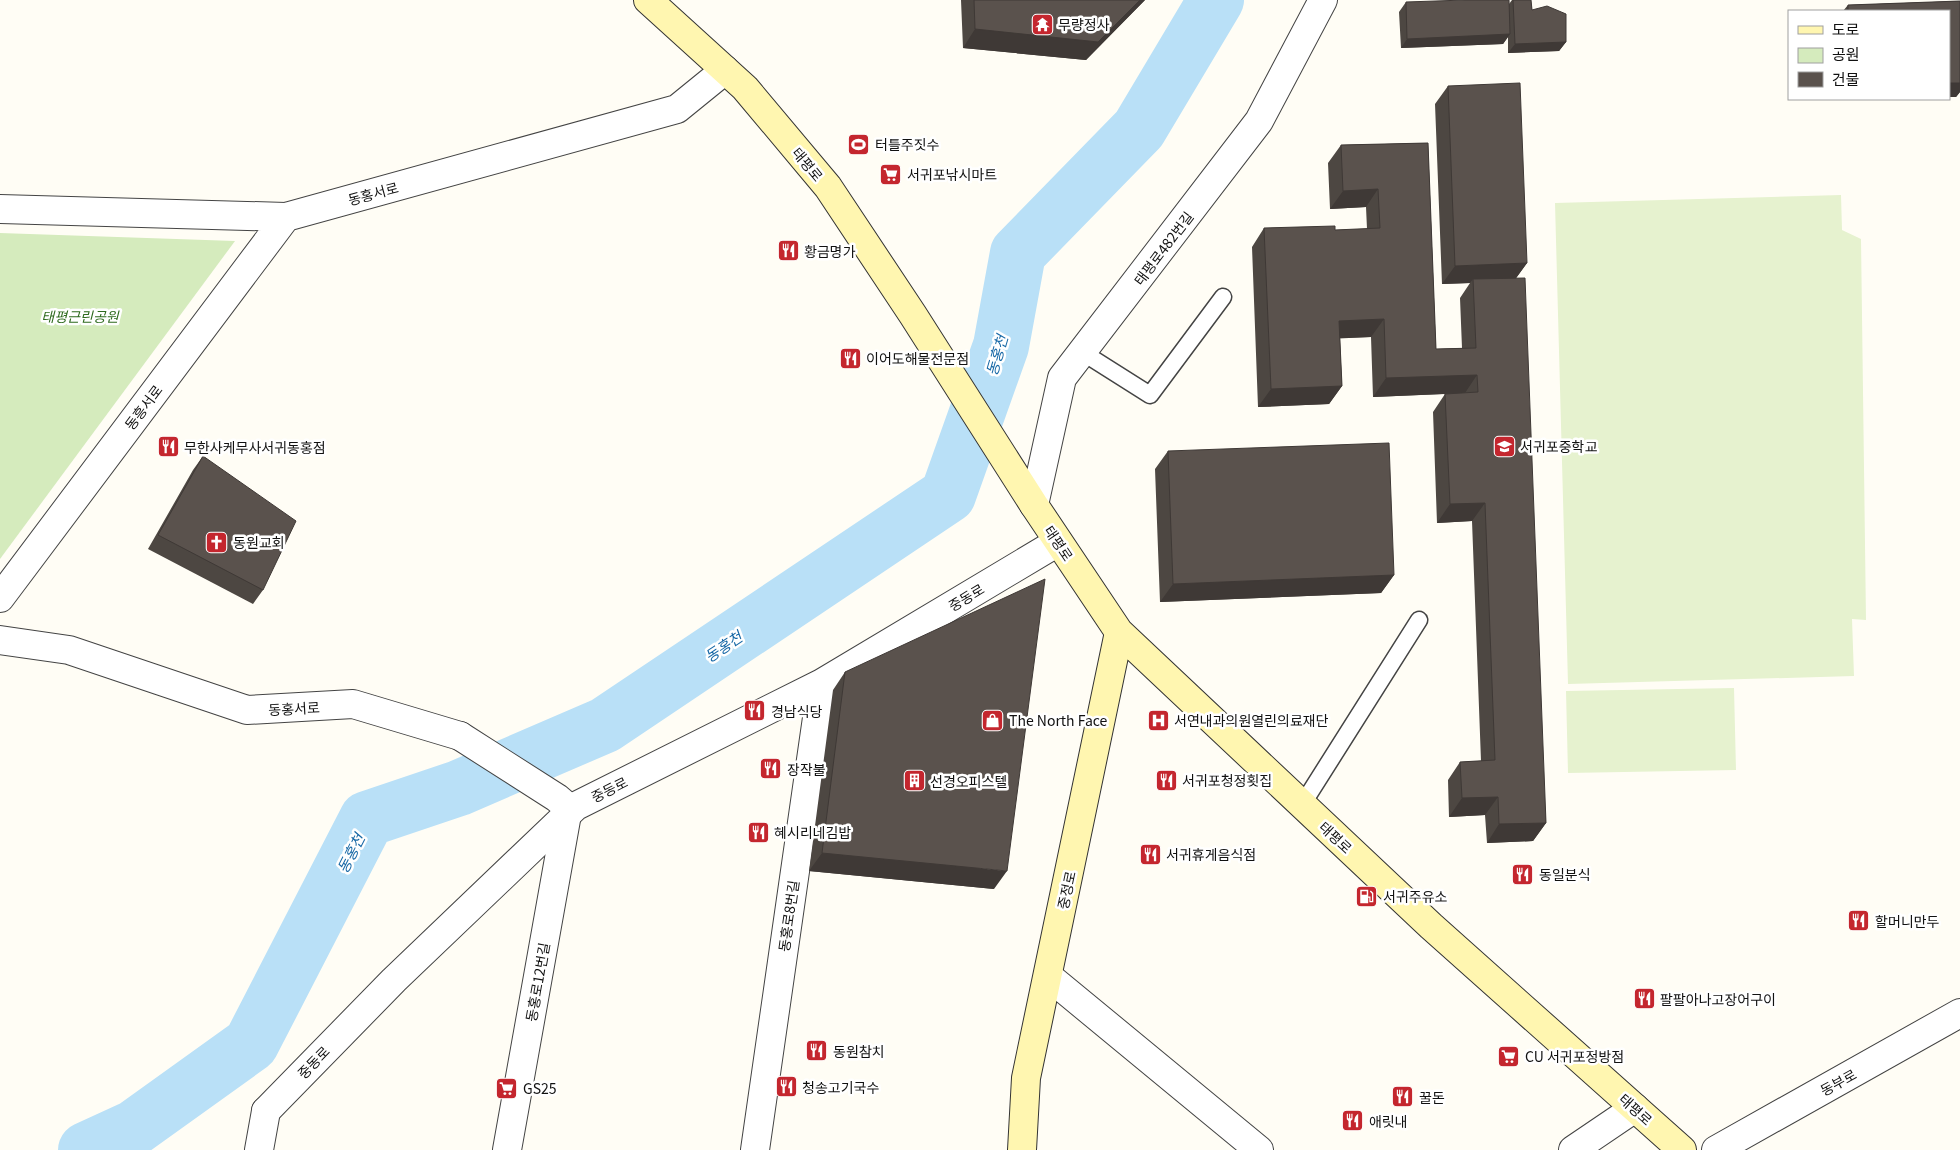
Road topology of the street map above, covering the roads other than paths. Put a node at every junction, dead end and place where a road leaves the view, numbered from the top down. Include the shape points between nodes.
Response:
1 (648, 0) edge
2 (1323, 0) edge
3 (725, 70) junction
4 (0, 209) edge
5 (286, 217) junction
6 (1223, 297) dead end
7 (1082, 352) junction
8 (1030, 498) junction
9 (1058, 542) junction
10 (0, 598) edge
11 (1419, 620) dead end
12 (1119, 632) junction
13 (0, 640) edge
14 (822, 683) junction
15 (1302, 805) junction
16 (569, 812) junction
17 (1048, 976) junction
18 (1960, 1013) edge
19 (1635, 1108) junction
20 (259, 1150) edge
21 (507, 1150) edge
22 (755, 1150) edge
23 (1022, 1150) edge
24 (1259, 1150) edge
25 (1573, 1150) edge
26 (1682, 1150) edge
27 (1716, 1150) edge

1 - 3 main road, 태평로
2 - 7 street, 태평로482번길 via 1258,121
3 - 5 street, 동홍서로 via 677,110
3 - 8 main road, 태평로 via 745,88 828,187
4 - 5 street, 동홍서로
5 - 10 street, 동흥서로
6 - 7 lane via 1150,395
7 - 8 street, 태평로482번길 via 1062,378
8 - 9 main road, 태평로
9 - 12 main road, 태평로
9 - 14 street, 중동로
11 - 15 lane
12 - 15 main road, 태평로
12 - 17 main road, 중정로
13 - 16 street, 동홍서로 via 69,650 247,710 353,704 460,736 557,798
14 - 16 street, 중동로
14 - 22 street, 동홍로8번길
15 - 19 main road, 태평로 via 1431,926
16 - 20 street, 중동로 via 394,980 266,1111
16 - 21 street, 동홍로12번길
17 - 23 main road, 중정로 via 1026,1078
17 - 24 street
18 - 27 street, 동부로
19 - 25 street
19 - 26 main road, 태평로

